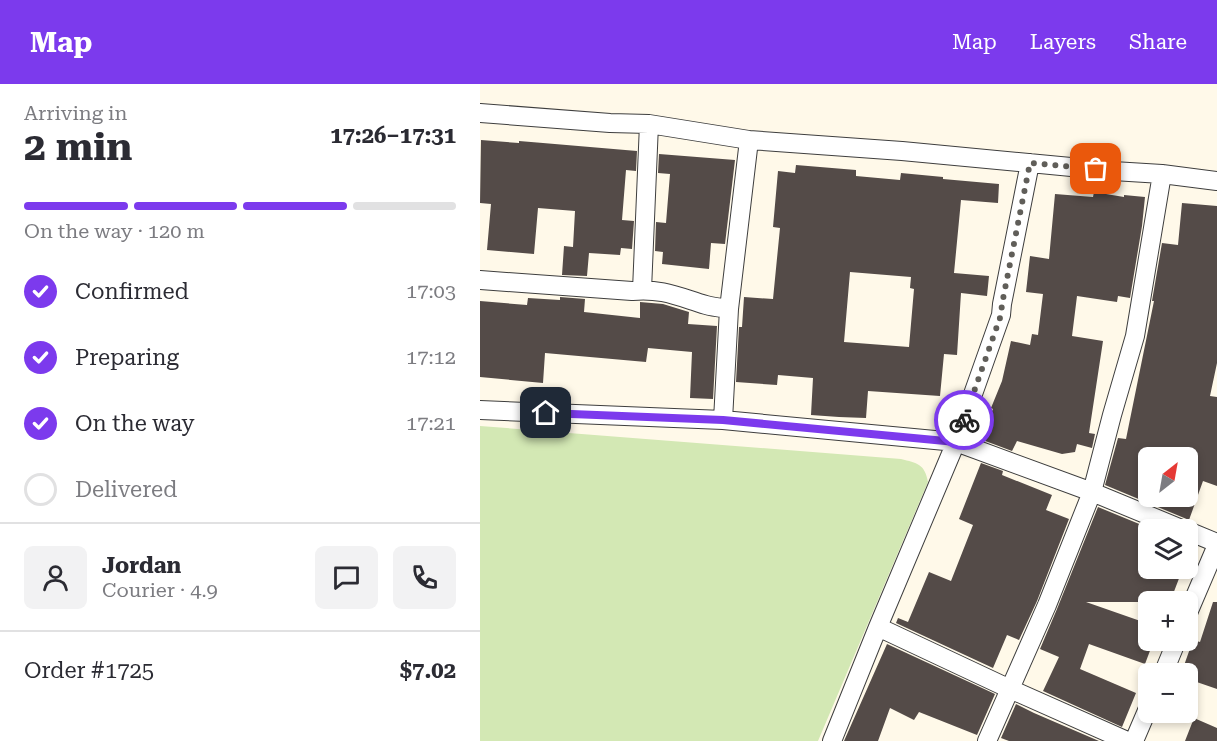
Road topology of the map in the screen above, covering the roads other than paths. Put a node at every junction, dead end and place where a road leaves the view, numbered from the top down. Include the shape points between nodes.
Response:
1 (480, 113) edge
2 (649, 124) junction
3 (749, 140) junction
4 (1030, 163) junction
5 (1162, 174) junction
6 (1217, 181) edge
7 (480, 280) edge
8 (642, 290) junction
9 (729, 309) junction
10 (480, 410) edge
11 (723, 420) junction
12 (956, 442) junction
13 (1092, 492) junction
14 (1157, 519) edge
15 (1198, 535) edge
16 (1217, 544) edge
17 (1197, 591) edge
18 (878, 627) junction
19 (1010, 689) junction
20 (1142, 723) edge
21 (832, 741) edge
22 (987, 741) edge
23 (1127, 741) edge
24 (1134, 741) edge

1 - 2 street
2 - 3 street
2 - 8 street
3 - 4 street
3 - 9 street
4 - 5 street
4 - 12 street via 1001,315
5 - 6 street
5 - 13 street via 1135,336
7 - 8 street
8 - 9 street via 676,294
9 - 11 street
10 - 11 street
11 - 12 street
12 - 13 street
12 - 18 street
13 - 14 street
13 - 19 street
15 - 16 street
16 - 17 street
18 - 19 street
18 - 21 street
19 - 22 street
19 - 23 street
20 - 24 street

